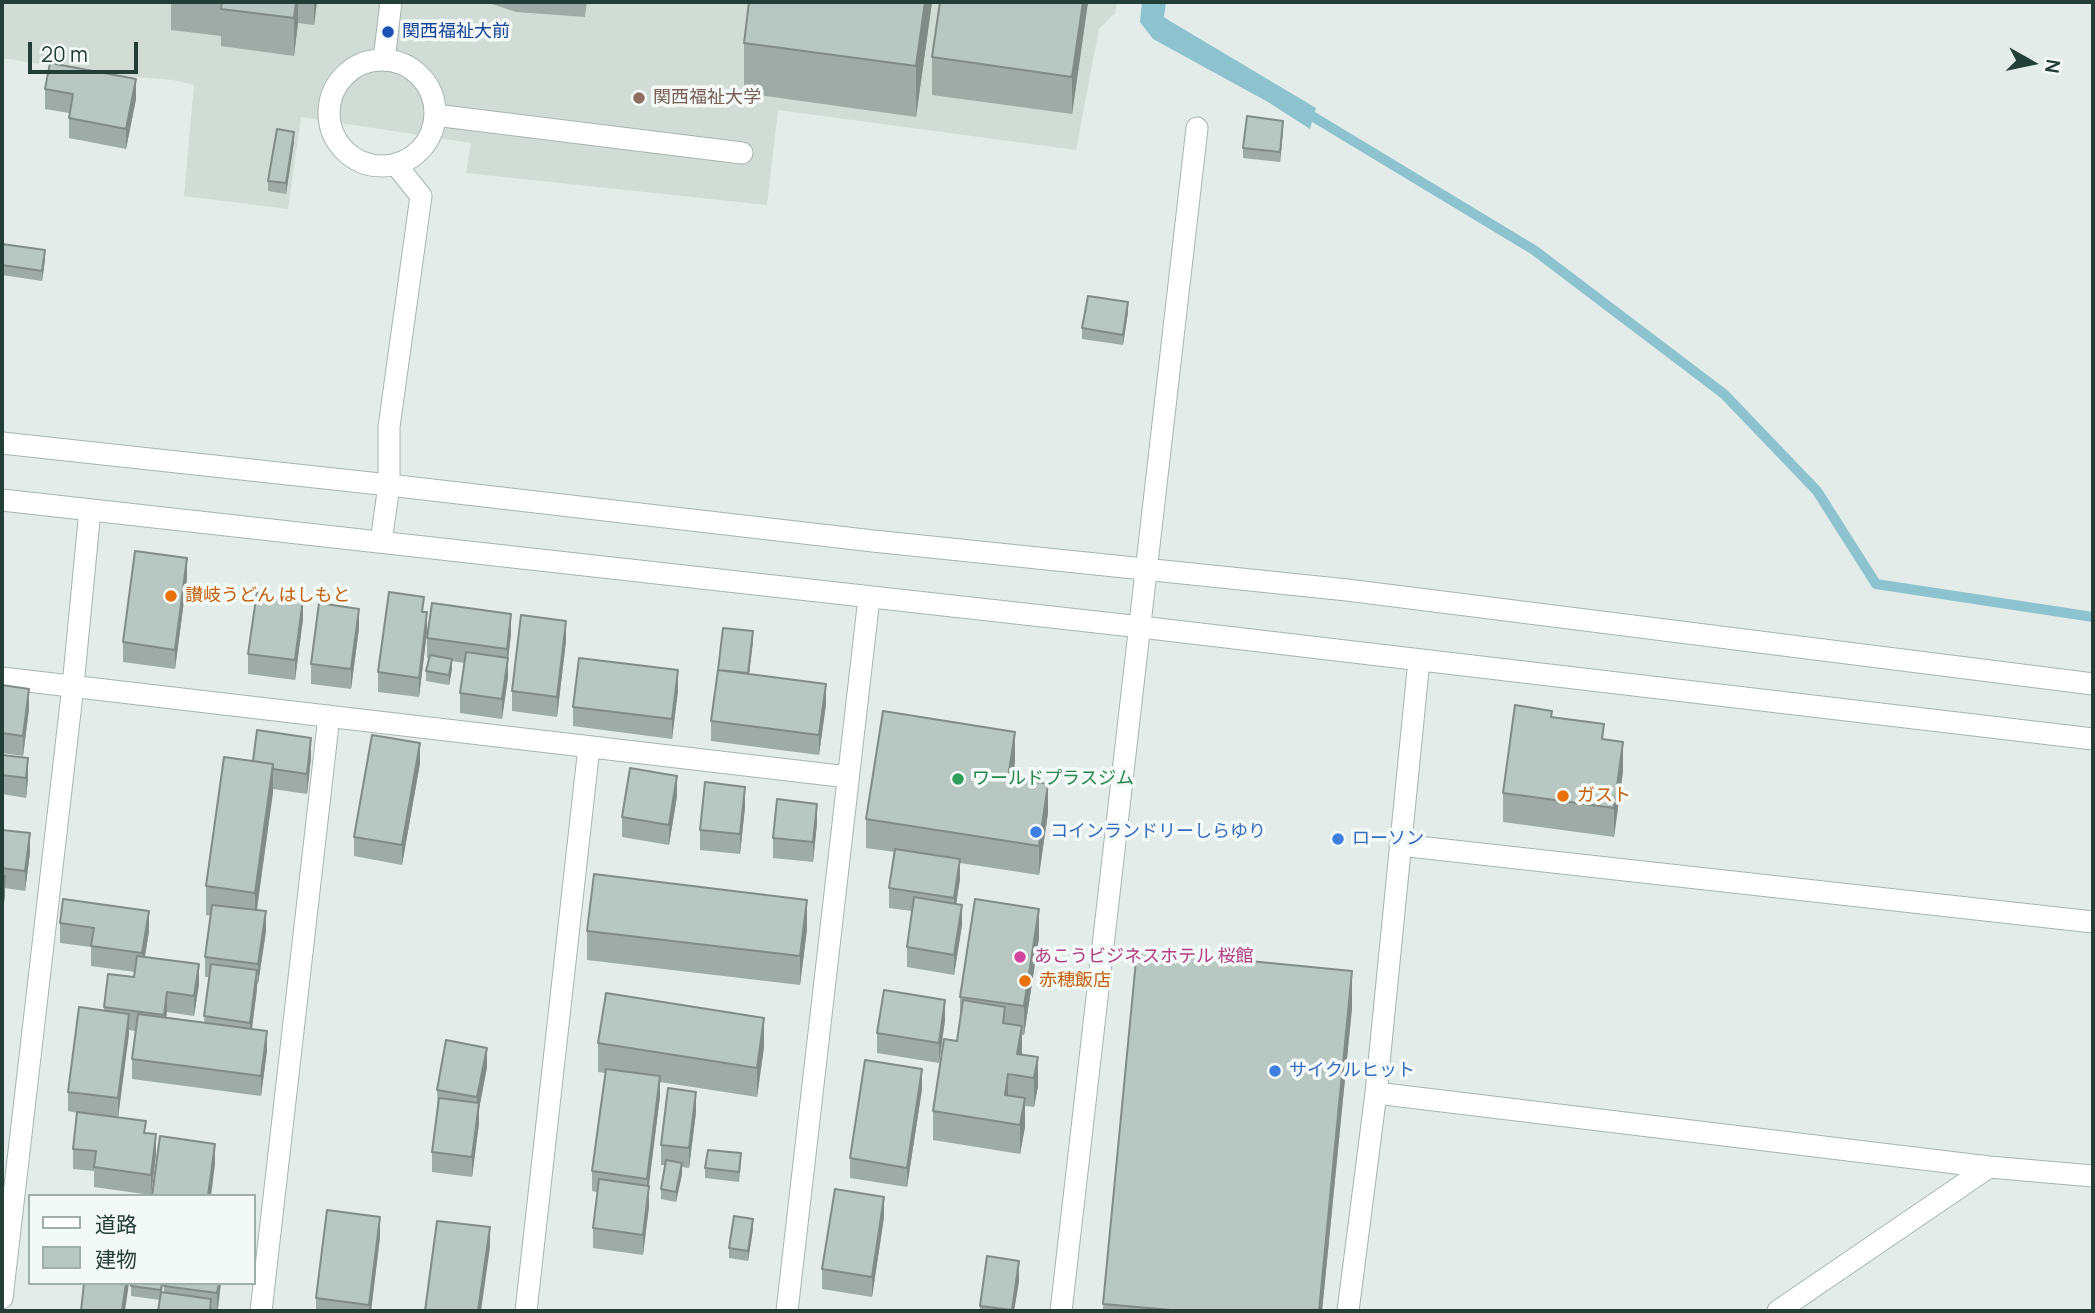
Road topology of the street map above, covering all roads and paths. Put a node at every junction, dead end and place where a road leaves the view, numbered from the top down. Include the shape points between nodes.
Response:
1 (391, 2) edge
2 (384, 60) junction
3 (435, 115) junction
4 (1197, 128) dead end
5 (742, 153) dead end
6 (396, 165) junction
7 (2, 443) edge
8 (389, 485) junction
9 (2, 500) edge
10 (90, 510) junction
11 (381, 542) junction
12 (1146, 569) junction
13 (869, 598) junction
14 (1141, 627) junction
15 (1419, 660) junction
16 (2, 678) edge
17 (2093, 684) edge
18 (74, 686) junction
19 (328, 716) junction
20 (2093, 739) edge
21 (589, 747) junction
22 (848, 777) junction
23 (1400, 845) junction
24 (2093, 922) edge
25 (1376, 1093) junction
26 (1989, 1167) junction
27 (2093, 1176) edge
28 (2, 1298) edge
29 (261, 1311) edge
30 (526, 1311) edge
31 (787, 1311) edge
32 (1061, 1311) edge
33 (1348, 1311) edge
34 (1778, 1311) edge

1 - 2 street
2 - 3 street via 412,69 425,82
2 - 6 street via 361,64 346,74 335,89 330,123 348,154 380,167
3 - 5 street
3 - 6 street via 424,146
4 - 12 street
6 - 8 street via 421,196 389,427
7 - 8 street
8 - 11 street
8 - 12 street
9 - 10 street
10 - 11 street
10 - 18 street
11 - 13 street
12 - 14 street
12 - 17 street
13 - 14 street
13 - 22 street
14 - 15 street
14 - 32 street
15 - 20 street
15 - 23 street
16 - 18 street
18 - 19 street
18 - 28 street
19 - 21 street
19 - 29 street
21 - 22 street
21 - 30 street
22 - 31 street
23 - 24 street
23 - 25 street
25 - 26 street
25 - 33 street
26 - 27 street
26 - 34 street

